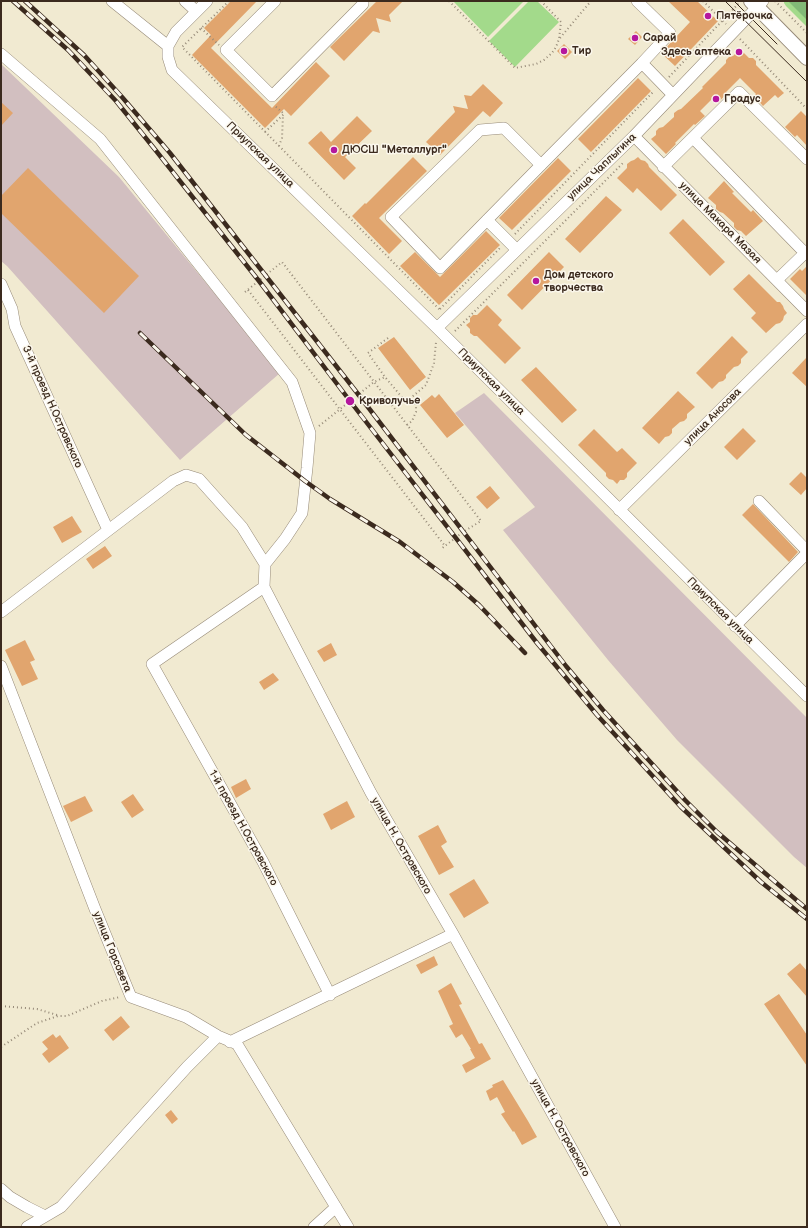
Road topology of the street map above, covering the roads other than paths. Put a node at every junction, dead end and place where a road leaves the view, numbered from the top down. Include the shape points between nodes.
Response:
1 (112, 1) edge
2 (185, 1) edge
3 (207, 1) edge
4 (363, 1) edge
5 (638, 1) edge
6 (273, 2) edge
7 (757, 3) edge
8 (196, 11) junction
9 (168, 46) junction
10 (1, 54) edge
11 (807, 58) edge
12 (642, 63) junction
13 (673, 95) junction
14 (634, 136) junction
15 (693, 138) junction
16 (807, 160) edge
17 (541, 165) junction
18 (664, 167) junction
19 (487, 220) junction
20 (517, 250) junction
21 (806, 252) edge
22 (777, 280) junction
23 (1, 284) edge
24 (807, 311) edge
25 (807, 324) edge
26 (439, 325) junction
27 (759, 501) dead end
28 (619, 510) junction
29 (108, 530) junction
30 (807, 552) edge
31 (265, 564) junction
32 (264, 587) junction
33 (1, 612) edge
34 (735, 626) junction
35 (1, 666) edge
36 (805, 690) edge
37 (453, 934) junction
38 (330, 994) junction
39 (218, 1036) junction
40 (230, 1042) junction
41 (1, 1189) edge
42 (336, 1207) junction
43 (45, 1216) junction
44 (26, 1227) edge
45 (314, 1227) edge
46 (348, 1227) edge
47 (615, 1227) edge

1 - 9 street
2 - 8 street
3 - 8 street
4 - 6 street via 363,4 272,96 226,50
5 - 12 street via 670,33
7 - 11 main road
7 - 13 street, улица Чаплыгина
8 - 9 street via 176,32
9 - 26 street, Приупская улица via 172,70
10 - 31 street via 100,139 292,382 310,433 302,513
12 - 13 street
12 - 17 street
13 - 14 street, улица Чаплыгина
14 - 18 street, улица Макара Мазая
14 - 20 street, улица Чаплыгина
15 - 16 street via 739,92
15 - 18 street
15 - 21 street
17 - 19 street
17 - 19 street via 504,128 480,130 391,218 440,268
18 - 22 street, улица Макара Мазая
19 - 20 street
20 - 26 street, улица Чаплыгина
21 - 22 street
22 - 24 street, улица Макара Мазая
23 - 29 street, 3-й проезд Н.Островского via 16,326
25 - 28 street, улица Аносова
26 - 28 street, Приупская улица
27 - 30 street
28 - 34 street, Приупская улица
29 - 31 street via 173,481 186,475 199,479 242,527
29 - 33 street
30 - 34 street
31 - 32 street, улица Н. Островского
32 - 37 street, улица Н. Островского via 371,793
32 - 38 street, 1-й проезд Н.Островского via 152,664 263,862
34 - 36 street, Приупская улица
35 - 39 street, улица Горсовета via 131,997 186,1017
37 - 38 street
37 - 47 street, улица Н. Островского
38 - 40 street
39 - 40 street, улица Горсовета
39 - 43 street via 61,1207
40 - 42 street, улица Горсовета via 237,1044
41 - 43 street
42 - 45 street
42 - 46 street, улица Горсовета
43 - 44 street

